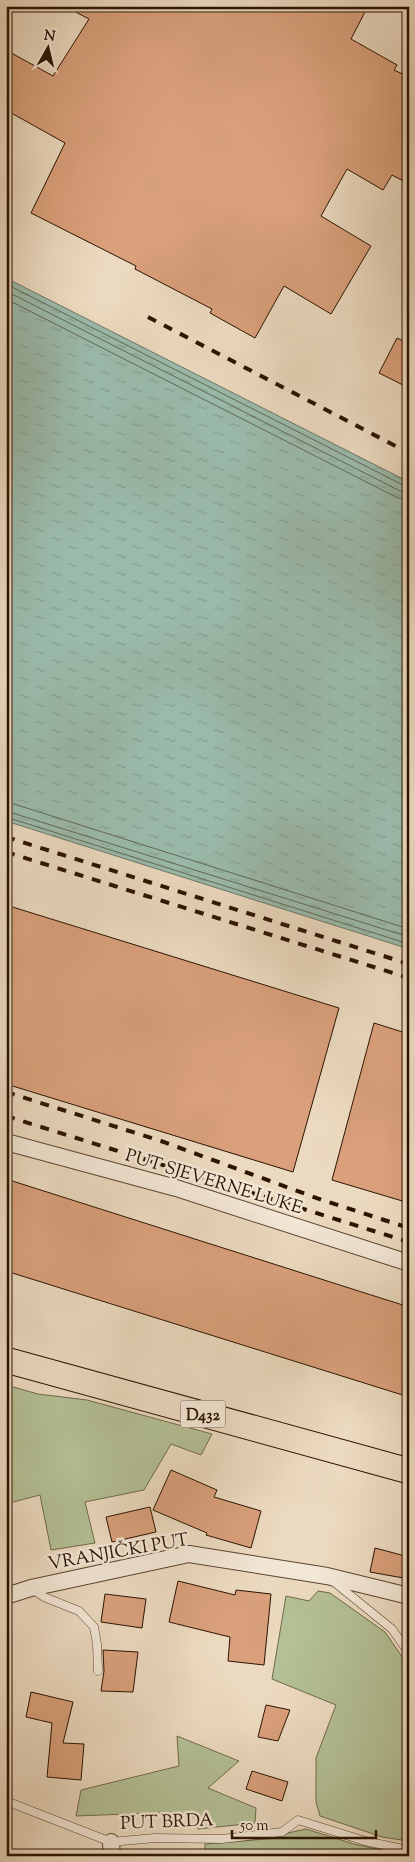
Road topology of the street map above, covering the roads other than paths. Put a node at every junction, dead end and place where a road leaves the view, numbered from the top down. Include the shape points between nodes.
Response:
1 (6, 1142) edge
2 (409, 1263) edge
3 (6, 1360) edge
4 (409, 1470) edge
5 (326, 1576) junction
6 (31, 1588) junction
7 (6, 1596) edge
8 (409, 1596) edge
9 (409, 1653) edge
10 (98, 1670) dead end
11 (6, 1801) edge
12 (409, 1847) edge
13 (112, 1849) edge

1 - 2 street, PUT SJEVERNE LUKE via 176,1188
3 - 4 main road, D432
5 - 6 street, VRANJIČKI PUT via 189,1554
5 - 8 street, VRANJIČKI PUT
5 - 9 lane, VRANJIČKI PUT via 392,1628
6 - 7 street, VRANJIČKI PUT
6 - 10 lane via 79,1611 94,1627
11 - 13 lane
12 - 13 lane, PUT BRDA via 403,1849 365,1841 298,1820 282,1832 222,1839 155,1838

